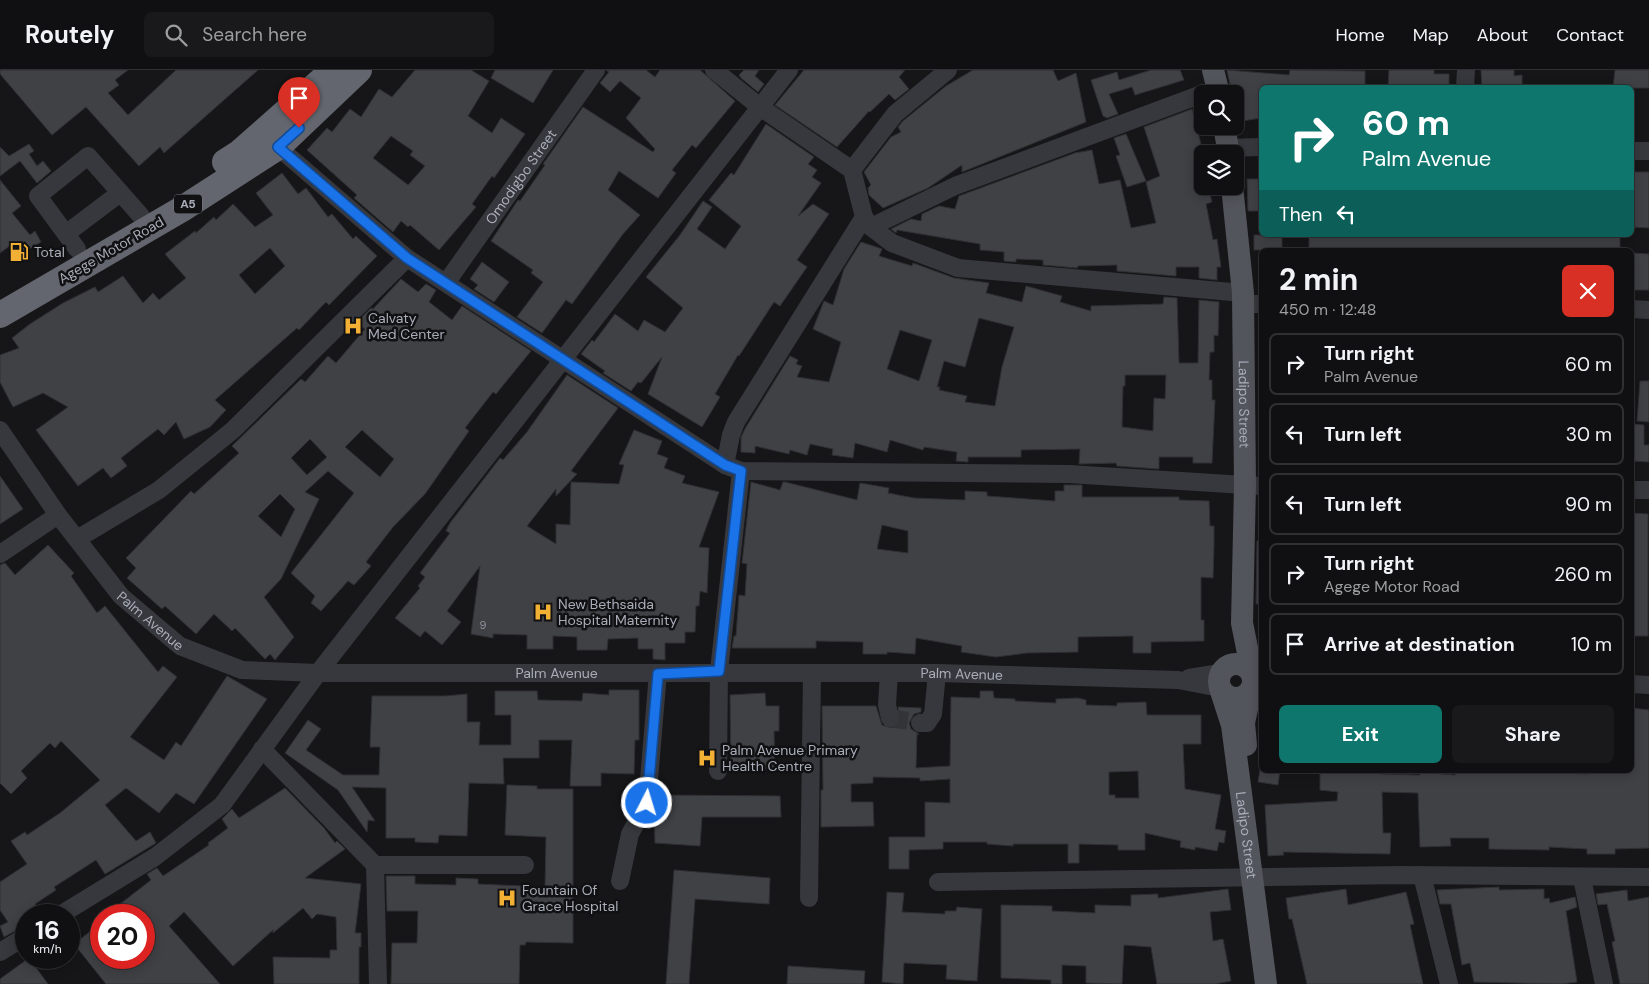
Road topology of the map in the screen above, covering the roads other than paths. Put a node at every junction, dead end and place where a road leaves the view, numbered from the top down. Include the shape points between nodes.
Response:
1 (333, 70) edge
2 (359, 70) edge
3 (596, 70) edge
4 (714, 70) edge
5 (789, 70) edge
6 (948, 70) edge
7 (1466, 70) edge
8 (1465, 85) edge
9 (1194, 95) edge
10 (760, 107) junction
11 (1227, 143) edge
12 (278, 147) junction
13 (1259, 147) edge
14 (1634, 151) edge
15 (1649, 151) edge
16 (852, 170) junction
17 (120, 193) junction
18 (1233, 195) edge
19 (141, 216) junction
20 (868, 222) junction
21 (72, 241) junction
22 (407, 258) junction
23 (446, 282) junction
24 (0, 294) edge
25 (1249, 300) edge
26 (1634, 310) edge
27 (1649, 310) edge
28 (0, 316) edge
29 (563, 360) junction
30 (0, 430) edge
31 (733, 468) junction
32 (1253, 485) edge
33 (1634, 490) edge
34 (1649, 490) edge
35 (58, 514) junction
36 (77, 539) junction
37 (0, 554) edge
38 (1242, 623) junction
39 (719, 671) junction
40 (318, 672) junction
41 (812, 673) junction
42 (889, 673) junction
43 (937, 673) junction
44 (658, 674) junction
45 (1220, 680) junction
46 (1256, 681) edge
47 (1634, 684) edge
48 (1649, 685) edge
49 (890, 718) dead end
50 (920, 723) dead end
51 (262, 748) junction
52 (718, 771) dead end
53 (375, 864) junction
54 (525, 865) dead end
55 (1422, 875) junction
56 (1255, 876) junction
57 (1649, 877) edge
58 (1582, 878) junction
59 (620, 881) dead end
60 (938, 882) dead end
61 (809, 898) dead end
62 (78, 904) edge
63 (15, 943) edge
64 (0, 952) edge
65 (378, 984) edge
66 (1266, 984) edge
67 (1275, 984) edge
68 (1449, 984) edge
69 (1604, 984) edge

1 - 19 highway, Agege Motor Road / A5 via 240,153
2 - 12 highway, Agege Motor Road / A5
3 - 23 street, Omodigbo Street
4 - 10 street
5 - 10 street
6 - 16 street via 895,114
7 - 8 street
9 - 20 street
10 - 16 street
10 - 29 street
11 - 13 street
12 - 22 street
12 - 28 highway, Agege Motor Road / A5 via 182,209
14 - 15 street
16 - 20 street
17 - 19 street
17 - 21 street
17 - 21 street via 88,156 38,196
18 - 25 main road, Ladipo Street
19 - 21 highway, Agege Motor Road / A5
20 - 25 street via 892,243 958,268
20 - 31 street via 736,422 731,435
21 - 24 highway, Agege Motor Road / A5
22 - 23 street
22 - 36 street via 233,430 159,490
23 - 29 street
25 - 32 main road, Ladipo Street
26 - 27 street
29 - 31 street
29 - 40 street
30 - 35 street, Palm Avenue
31 - 32 street via 1069,474
31 - 39 street
32 - 38 main road, Ladipo Street
33 - 34 street
35 - 36 street, Palm Avenue
35 - 37 street
36 - 40 street, Palm Avenue via 122,596 180,646 242,670
38 - 45 main road, Ladipo Street
38 - 46 main road, Ladipo Street
39 - 41 street, Palm Avenue
39 - 44 street, Palm Avenue
39 - 52 street
40 - 44 street, Palm Avenue
40 - 51 street
41 - 42 street, Palm Avenue
41 - 61 street
42 - 43 street, Palm Avenue
42 - 49 street via 887,705
43 - 45 street, Palm Avenue
43 - 50 street via 933,714 927,723
44 - 59 street via 647,803 630,834
45 - 46 main road via 1228,665 1239,664
45 - 56 main road, Ladipo Street via 1232,724
46 - 56 main road, Ladipo Street via 1244,723
47 - 48 street
51 - 53 street
51 - 62 street via 222,805 155,857
53 - 54 street
53 - 65 street
55 - 56 street
55 - 58 street
55 - 68 street
56 - 60 street
56 - 66 main road, Ladipo Street
56 - 67 main road, Ladipo Street
57 - 58 street
58 - 69 street
63 - 64 street

